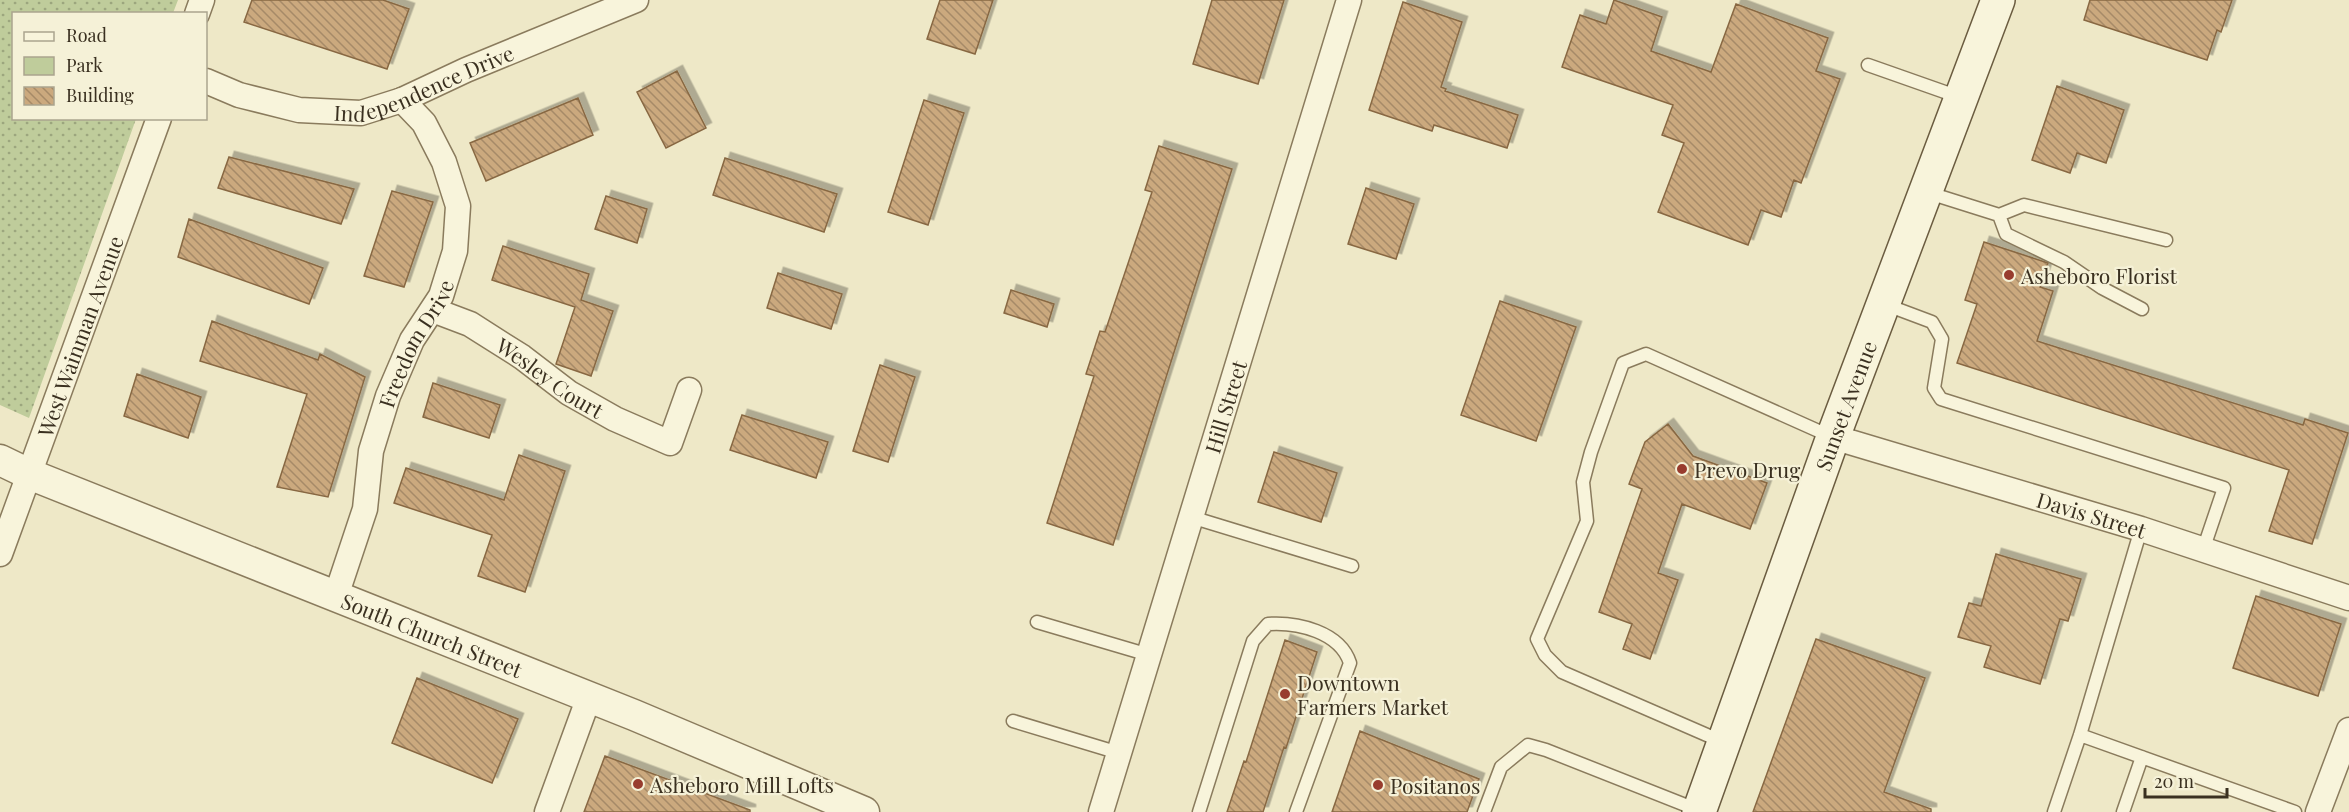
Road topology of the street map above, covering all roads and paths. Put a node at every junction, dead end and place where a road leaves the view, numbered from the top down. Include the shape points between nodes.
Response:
1 (636, 0) edge
2 (1349, 0) edge
3 (1998, 0) edge
4 (587, 9) edge
5 (1868, 65) dead end
6 (207, 81) edge
7 (1960, 97) junction
8 (402, 100) junction
9 (158, 120) edge
10 (1925, 192) junction
11 (1999, 215) junction
12 (2166, 240) dead end
13 (1883, 304) junction
14 (2142, 309) dead end
15 (433, 310) junction
16 (689, 390) dead end
17 (1833, 437) junction
18 (0, 460) edge
19 (29, 474) junction
20 (1191, 517) junction
21 (2140, 530) junction
22 (2203, 550) junction
23 (0, 554) edge
24 (1352, 566) dead end
25 (336, 596) junction
26 (2349, 598) edge
27 (1037, 622) dead end
28 (1149, 655) junction
29 (589, 697) junction
30 (1012, 721) dead end
31 (2349, 730) edge
32 (2080, 735) junction
33 (1724, 742) junction
34 (1119, 753) junction
35 (2142, 757) junction
36 (1699, 811) edge
37 (547, 812) edge
38 (864, 812) edge
39 (1101, 812) edge
40 (1199, 812) edge
41 (1296, 812) edge
42 (1484, 812) edge
43 (2054, 812) edge
44 (2123, 812) edge
45 (2295, 812) edge
46 (2318, 812) edge

1 - 4 street, Independence Drive
2 - 20 street, Hill Street
3 - 7 main road, Sunset Avenue
4 - 8 street, Independence Drive
5 - 7 lane
6 - 8 street, Independence Drive via 239,95 299,111 362,113
7 - 10 main road, Sunset Avenue
8 - 15 street, Freedom Drive via 423,123 439,152 458,206 455,251
9 - 19 street, West Wainman Avenue
10 - 11 lane
10 - 13 main road, Sunset Avenue
11 - 12 lane via 2024,205
11 - 14 lane via 2007,234 2064,262
13 - 17 main road, Sunset Avenue
13 - 22 lane via 1932,322 1942,339 1934,388 1941,399 2224,488
15 - 16 street, Wesley Court via 470,324 569,393 615,419 670,443
15 - 25 street, Freedom Drive via 412,340 388,396 371,451 365,509
17 - 21 street, Davis Street
17 - 33 main road, Sunset Avenue
17 - 33 lane via 1646,354 1623,363 1591,452 1583,482 1587,521 1537,639 1562,672
18 - 19 street, South Church Street
19 - 23 street, West Wainman Avenue
19 - 25 street, South Church Street
20 - 24 lane
20 - 28 street, Hill Street
21 - 22 street, Davis Street
21 - 32 lane
22 - 26 street, Davis Street
25 - 29 street, South Church Street
27 - 28 lane
28 - 34 street, Hill Street
29 - 37 street
29 - 38 street, South Church Street
30 - 34 lane
31 - 46 street
32 - 35 lane
32 - 43 lane
33 - 36 main road, Sunset Avenue
34 - 39 street, Hill Street
35 - 44 lane
35 - 45 lane
36 - 42 lane via 1528,745 1501,767
40 - 41 lane via 1253,641 1268,624 1287,623 1336,641 1347,651 1350,663

